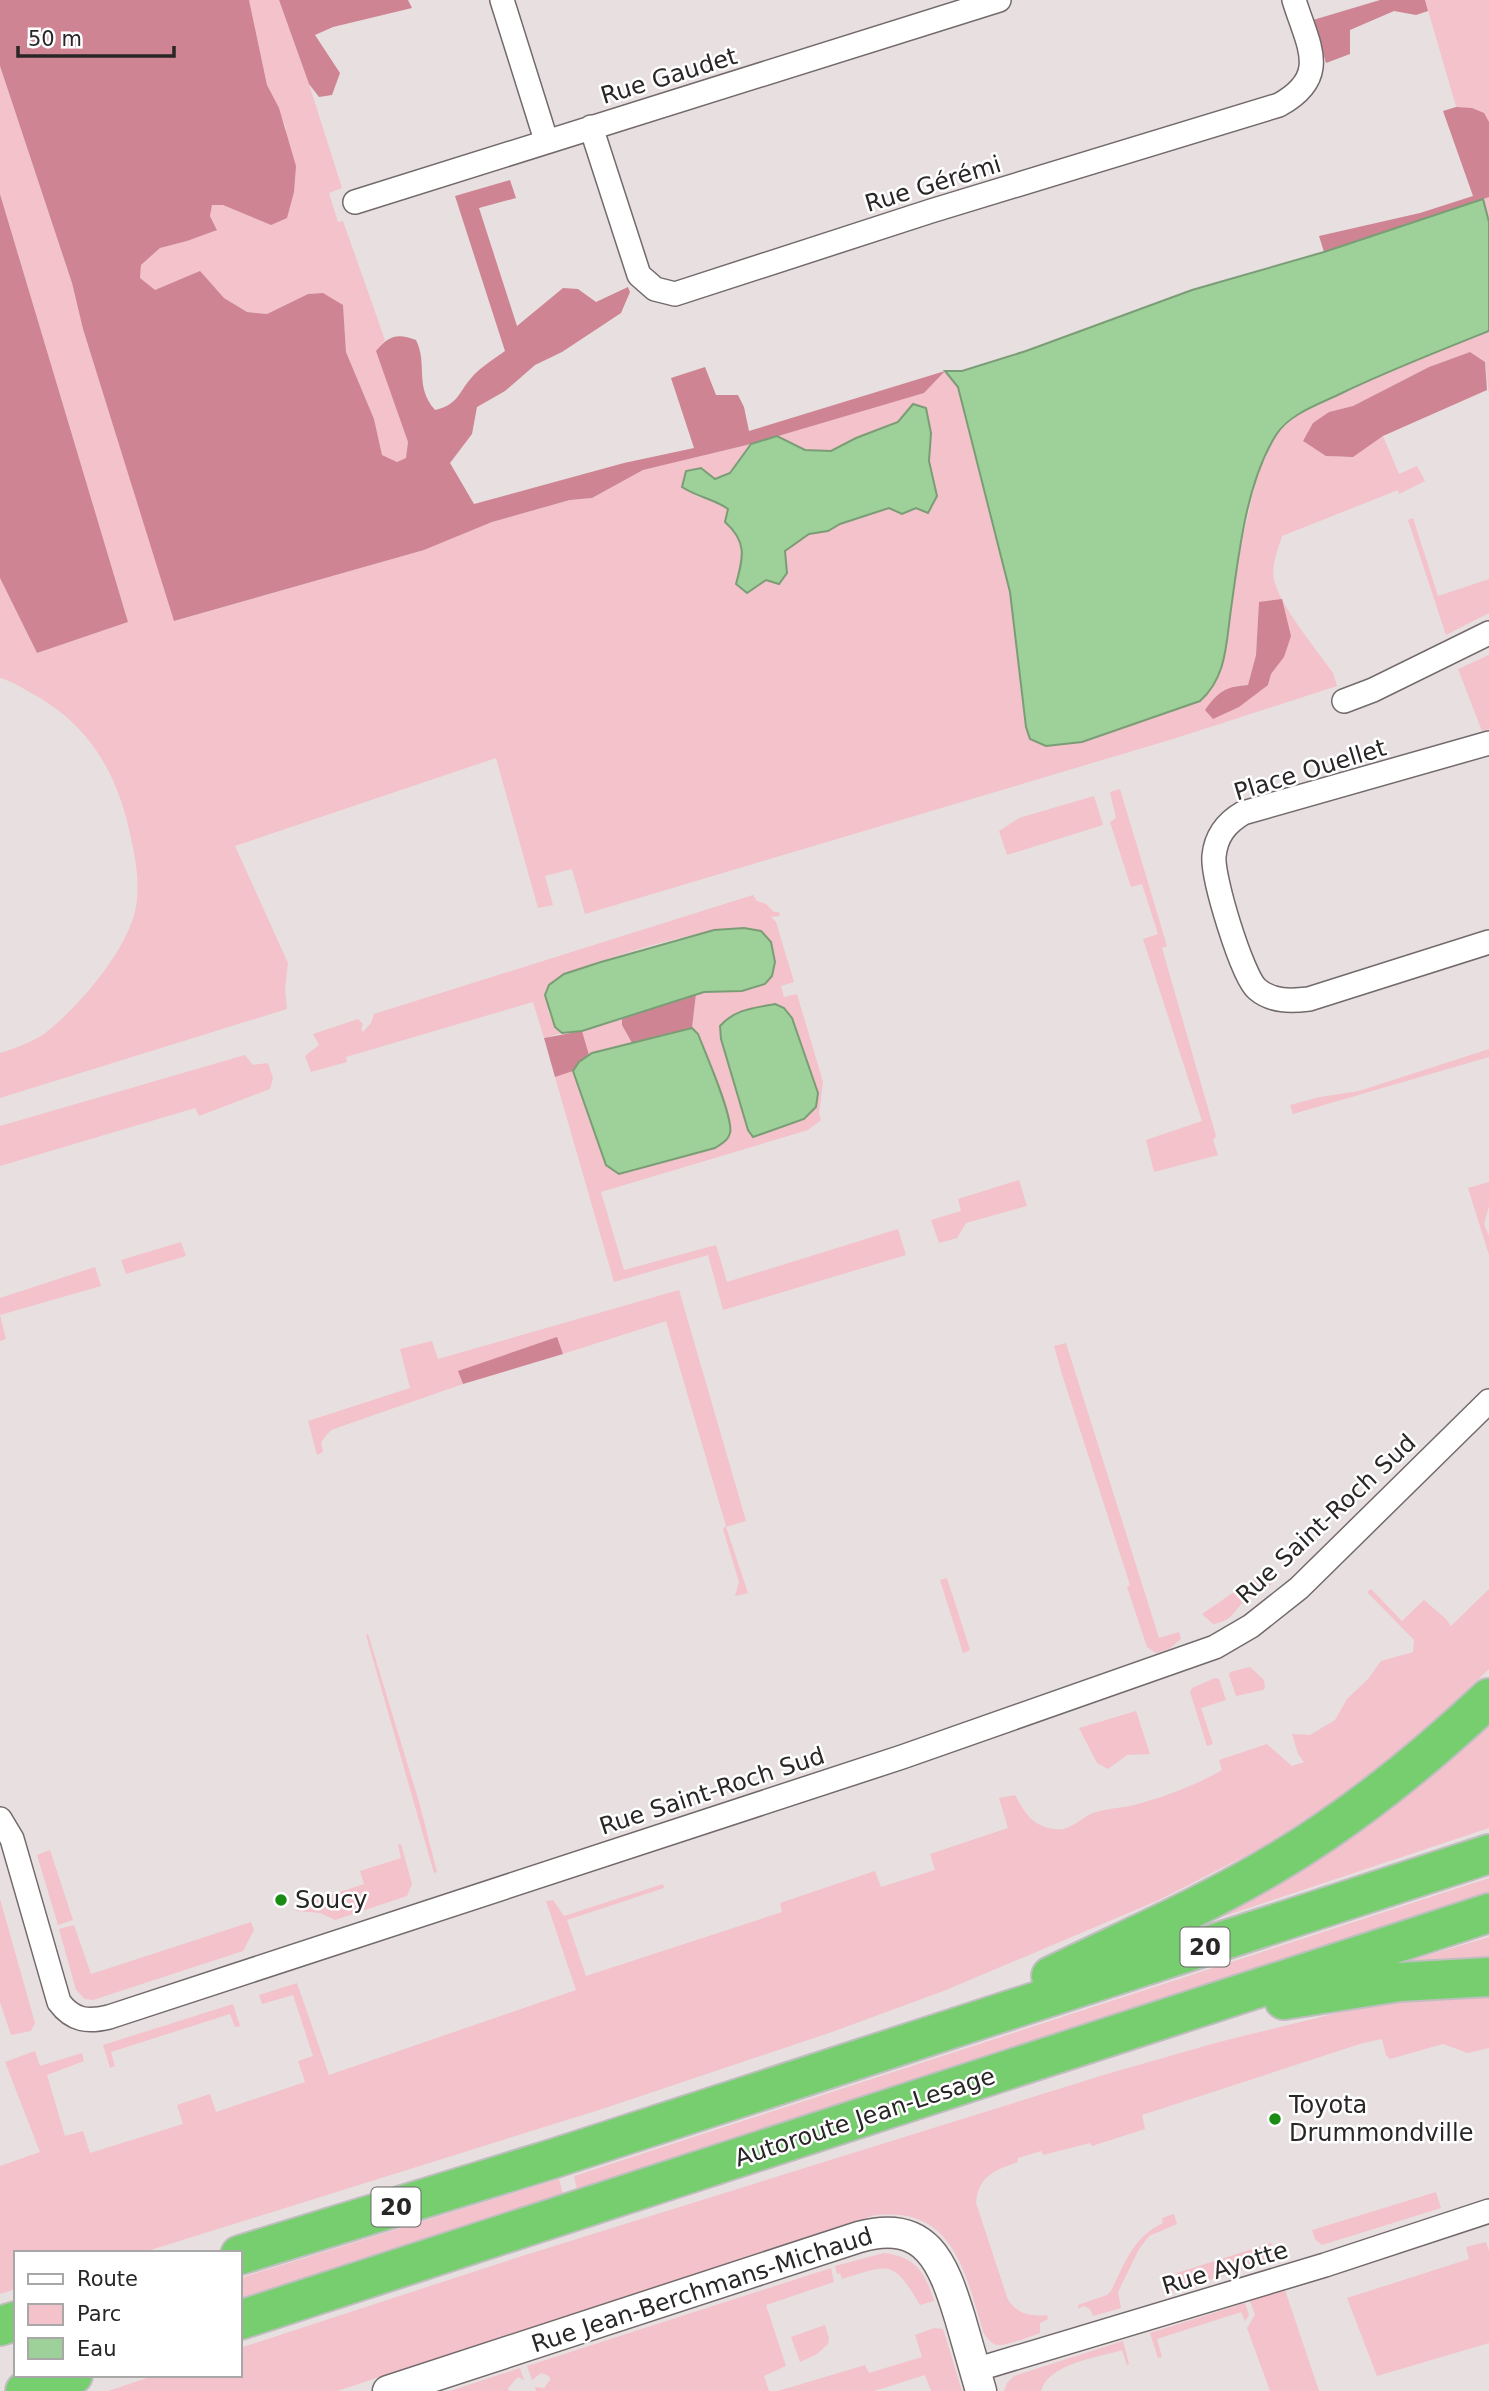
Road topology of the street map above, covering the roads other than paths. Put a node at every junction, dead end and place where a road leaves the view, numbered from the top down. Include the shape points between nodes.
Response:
1 (502, 0) edge
2 (999, 0) edge
3 (1294, 0) edge
4 (591, 127) junction
5 (546, 140) junction
6 (355, 202) dead end
7 (1489, 633) edge
8 (1344, 701) dead end
9 (1489, 743) edge
10 (1489, 942) edge
11 (1489, 1401) edge
12 (1489, 1698) edge
13 (0, 1819) edge
14 (1489, 1854) edge
15 (1489, 1913) edge
16 (1489, 1977) edge
17 (1178, 2016) junction
18 (920, 2039) junction
19 (1489, 2211) edge
20 (242, 2254) edge
21 (242, 2319) edge
22 (67, 2377) edge
23 (978, 2381) edge
24 (25, 2391) edge
25 (388, 2391) edge

1 - 5 street
2 - 4 street, Rue Gaudet
3 - 4 street, Rue Gérémi via 1312,73 1299,91 1279,105 931,211 686,292 655,289 639,275
4 - 5 street, Rue Gaudet
5 - 6 street, Rue Gaudet
7 - 8 street
9 - 10 street, Place Ouellet via 1243,813 1222,832 1214,867 1247,976 1270,997 1309,999
11 - 13 street, Rue Saint-Roch Sud via 1299,1588 1251,1626 1215,1647 902,1757 110,2017 85,2021 73,2017 59,2002 12,1839
12 - 18 highway via 1367,1802 1278,1862
14 - 18 highway, 20
15 - 17 highway, Autoroute Jean-Lesage / 20
16 - 17 highway via 1399,1982
17 - 21 highway, Autoroute Jean-Lesage / 20
18 - 20 highway, 20
19 - 23 street, Rue Ayotte
22 - 24 highway
23 - 25 street, Rue Jean-Berchmans-Michaud via 940,2263 915,2240 888,2232 859,2237

